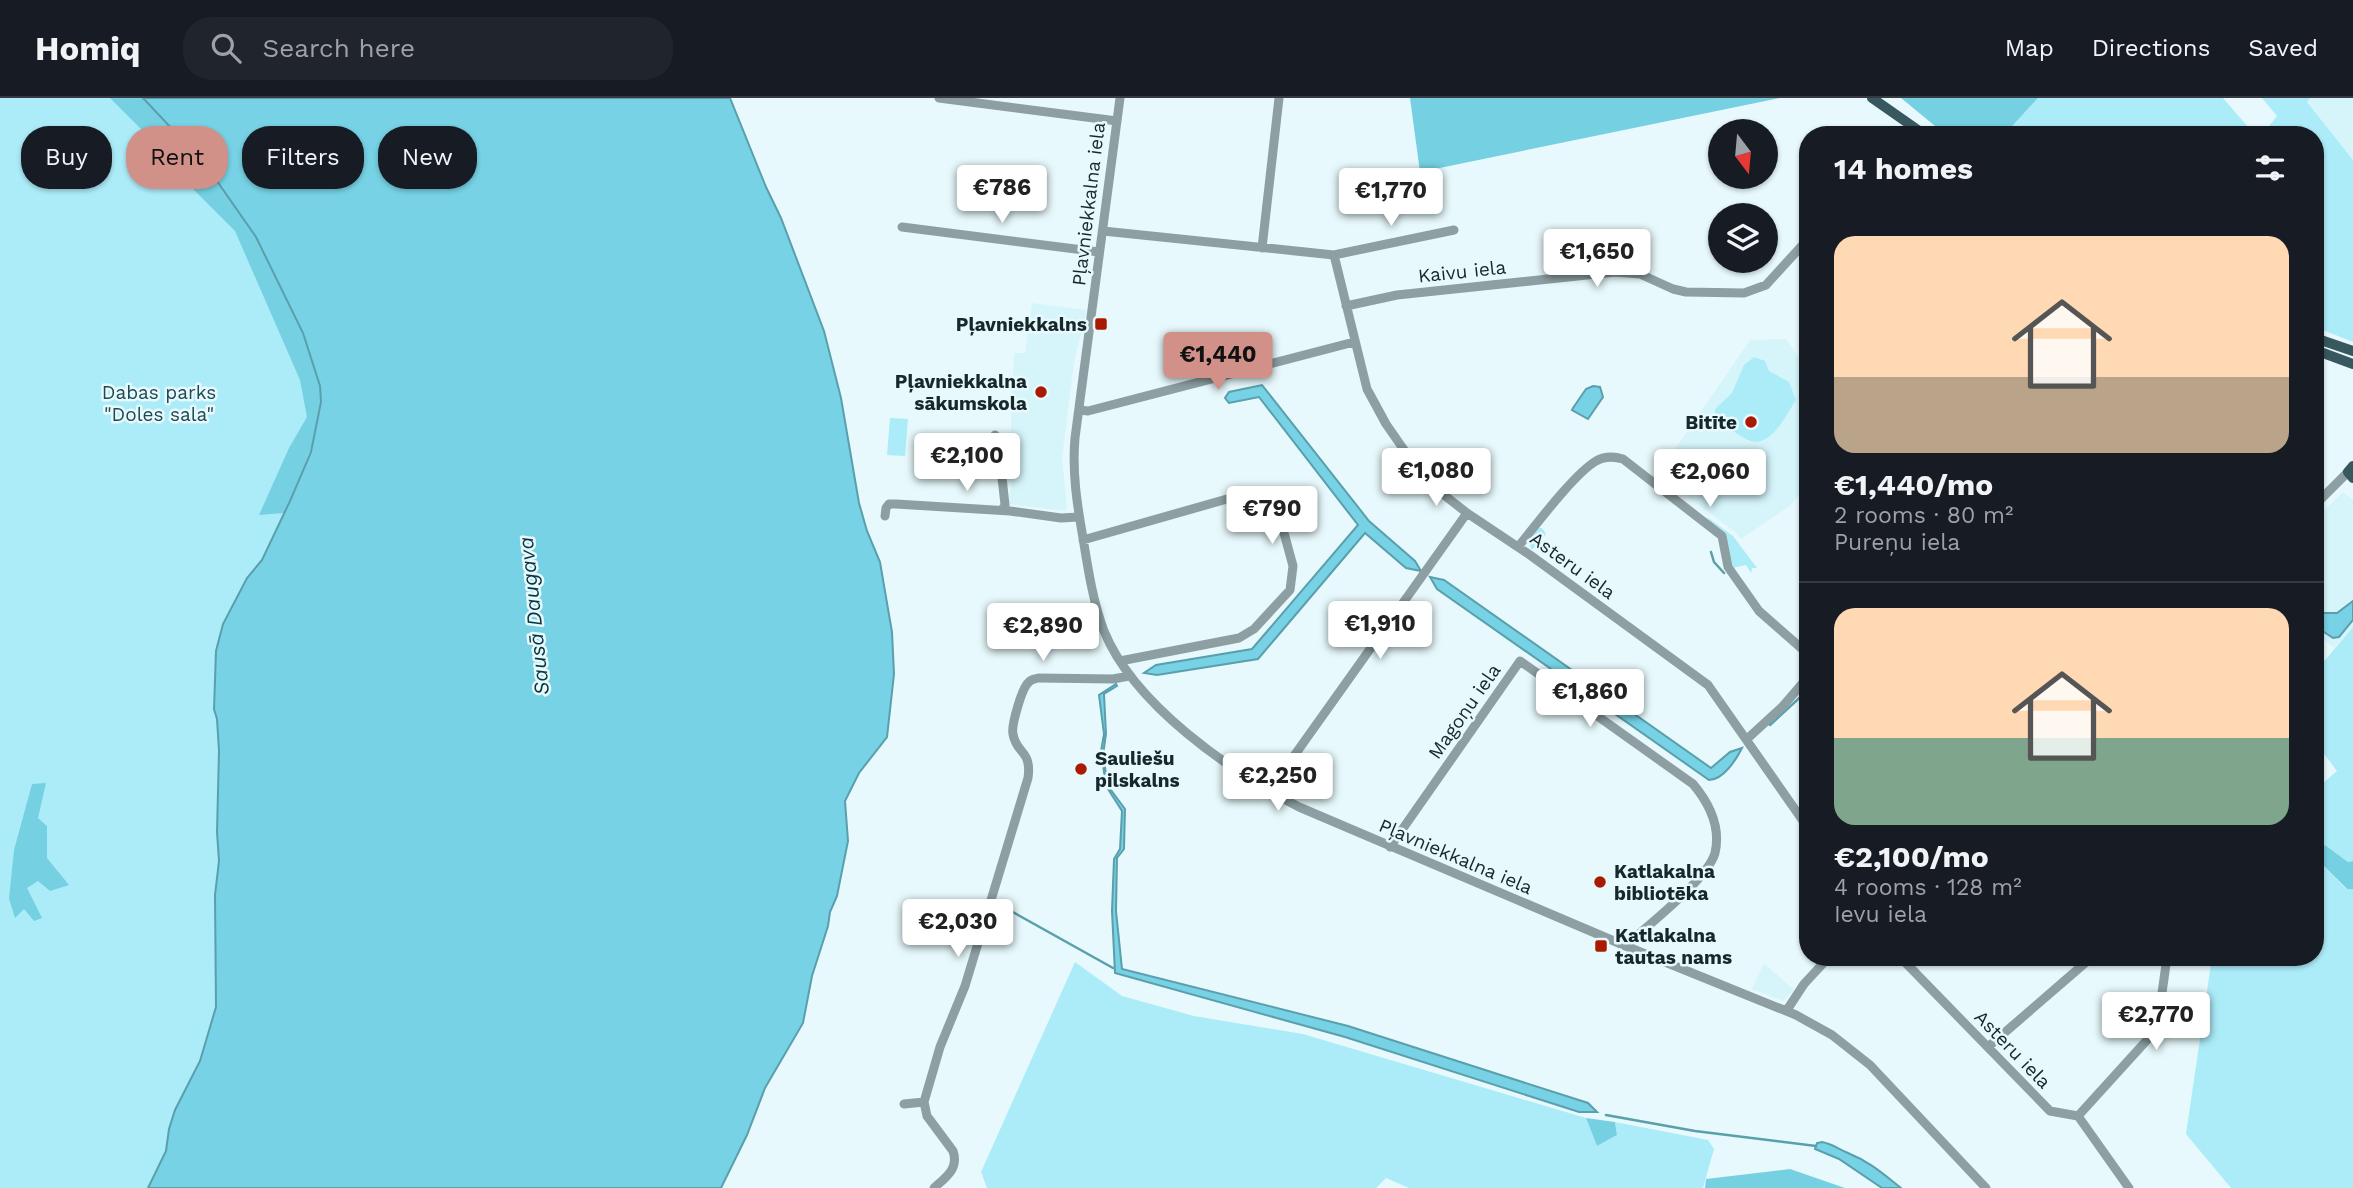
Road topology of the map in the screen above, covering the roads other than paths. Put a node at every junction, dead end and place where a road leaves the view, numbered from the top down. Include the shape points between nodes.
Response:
1 (939, 98) edge
2 (1120, 98) edge
3 (1279, 98) edge
4 (1872, 98) edge
5 (1117, 121) junction
6 (1912, 126) edge
7 (902, 227) dead end
8 (1454, 230) dead end
9 (1103, 231) junction
10 (1262, 248) junction
11 (1799, 249) edge
12 (1099, 252) junction
13 (1334, 255) junction
14 (1346, 306) junction
15 (2324, 341) edge
16 (1354, 342) junction
17 (2353, 351) edge
18 (2324, 353) edge
19 (2353, 364) edge
20 (1079, 410) junction
21 (995, 435) dead end
22 (2351, 472) edge
23 (2324, 497) edge
24 (1002, 510) junction
25 (1467, 513) junction
26 (885, 516) dead end
27 (1079, 517) junction
28 (1083, 540) junction
29 (1518, 547) junction
30 (1799, 646) edge
31 (1120, 661) junction
32 (1129, 676) junction
33 (1799, 687) edge
34 (1747, 739) junction
35 (1269, 791) junction
36 (1799, 815) edge
37 (1390, 848) junction
38 (1625, 946) junction
39 (1821, 966) edge
40 (1908, 966) edge
41 (2082, 966) edge
42 (2166, 966) edge
43 (1787, 1010) junction
44 (1989, 1046) junction
45 (924, 1102) junction
46 (904, 1104) dead end
47 (2078, 1116) junction
48 (934, 1188) edge
49 (1986, 1188) edge
50 (2129, 1188) edge

1 - 5 street
2 - 5 street, Pļavniekkalna iela
3 - 10 street
4 - 6 main road
5 - 9 street, Pļavniekkalna iela
7 - 12 street
8 - 13 street
9 - 10 street
9 - 12 street, Pļavniekkalna iela
10 - 13 street
11 - 14 street, Kaivu iela via 1766,285 1744,293 1686,292 1640,274 1615,272 1397,295
12 - 20 street, Pļavniekkalna iela
13 - 14 street, Asteru iela
14 - 16 street, Asteru iela
15 - 17 main road
16 - 20 street
16 - 25 street, Asteru iela via 1367,389 1406,456 1425,480
18 - 19 main road
20 - 27 street, Pļavniekkalna iela via 1073,468
21 - 24 street
22 - 23 street
24 - 26 street via 889,504
24 - 27 street
25 - 29 street, Asteru iela
25 - 35 street
27 - 28 street, Pļavniekkalna iela
28 - 31 street, Pļavniekkalna iela via 1098,615
28 - 31 street via 1248,493 1263,495 1277,507 1293,566 1290,590 1254,629 1239,638
29 - 30 street via 1594,462 1614,456 1623,459 1722,536 1728,568 1759,611
29 - 34 street, Asteru iela via 1708,685
31 - 32 street, Pļavniekkalna iela
32 - 35 street, Pļavniekkalna iela via 1203,746
32 - 45 street via 1039,678 1024,689 1012,728 1028,759 1028,778 969,975
33 - 34 street
34 - 36 street, Asteru iela
35 - 37 street, Pļavniekkalna iela
37 - 38 street, Pļavniekkalna iela
37 - 38 street, Magoņu iela via 1520,661 1693,783 1708,801 1716,827 1715,854 1690,888
38 - 43 street, Pļavniekkalna iela
39 - 43 street
40 - 44 street, Asteru iela
41 - 44 street
42 - 47 street via 2157,1029
43 - 49 street, Pļavniekkalna iela via 1832,1035 1870,1065
44 - 47 street, Asteru iela via 2050,1111
45 - 46 street
45 - 48 street via 927,1116 955,1158 952,1172
47 - 50 street

